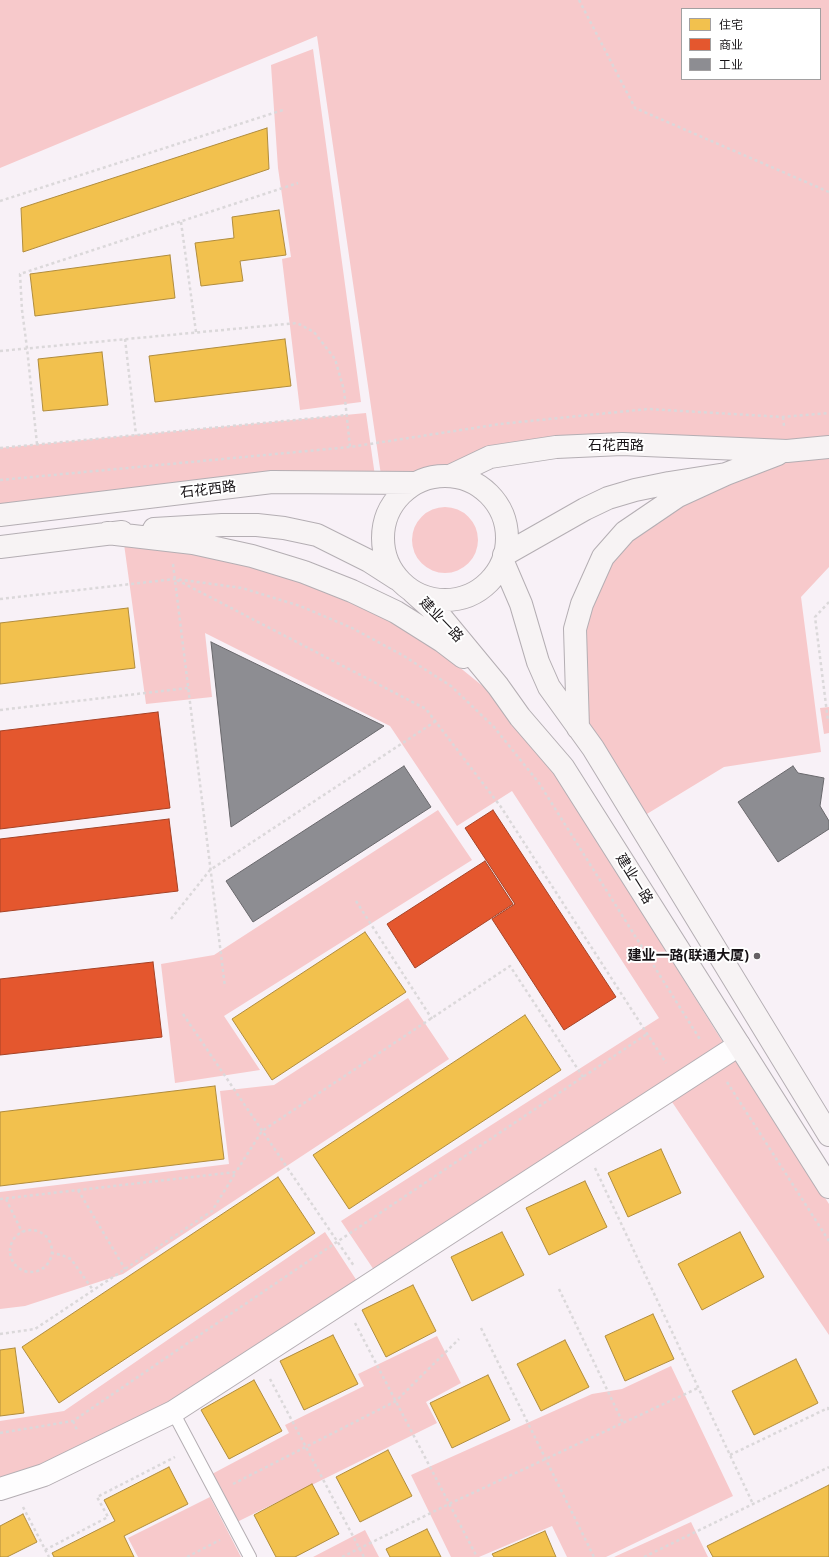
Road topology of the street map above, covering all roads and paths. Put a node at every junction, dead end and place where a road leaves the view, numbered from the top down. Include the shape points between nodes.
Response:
1 (579, 0) edge
2 (283, 110) dead end
3 (298, 183) dead end
4 (829, 192) edge
5 (0, 201) edge
6 (181, 222) junction
7 (196, 332) junction
8 (125, 339) junction
9 (27, 348) junction
10 (0, 351) edge
11 (829, 413) edge
12 (347, 415) junction
13 (136, 435) junction
14 (37, 444) junction
15 (350, 447) junction
16 (829, 447) edge
17 (0, 448) edge
18 (787, 451) junction
19 (726, 474) junction
20 (450, 476) junction
21 (0, 480) edge
22 (416, 483) junction
23 (0, 515) edge
24 (107, 533) junction
25 (170, 541) junction
26 (0, 547) edge
27 (504, 558) junction
28 (175, 579) junction
29 (405, 585) junction
30 (0, 599) edge
31 (829, 602) edge
32 (498, 686) junction
33 (188, 688) junction
34 (0, 710) edge
35 (829, 721) edge
36 (436, 722) junction
37 (578, 728) junction
38 (210, 870) junction
39 (356, 901) dead end
40 (171, 919) dead end
41 (225, 986) dead end
42 (183, 1014) dead end
43 (432, 1019) junction
44 (648, 1034) junction
45 (739, 1045) junction
46 (714, 1061) junction
47 (583, 1078) junction
48 (680, 1084) junction
49 (826, 1123) edge
50 (262, 1131) junction
51 (585, 1145) junction
52 (236, 1172) junction
53 (829, 1187) edge
54 (78, 1190) junction
55 (0, 1199) edge
56 (5, 1199) junction
57 (22, 1232) junction
58 (829, 1241) edge
59 (337, 1242) junction
60 (51, 1253) junction
61 (125, 1269) junction
62 (368, 1286) junction
63 (559, 1289) dead end
64 (93, 1290) junction
65 (344, 1301) junction
66 (481, 1328) dead end
67 (0, 1334) edge
68 (459, 1338) dead end
69 (259, 1357) junction
70 (698, 1388) junction
71 (396, 1401) junction
72 (829, 1411) edge
73 (173, 1412) junction
74 (623, 1423) junction
75 (0, 1433) edge
76 (306, 1446) junction
77 (192, 1448) junction
78 (730, 1455) junction
79 (546, 1459) junction
80 (829, 1467) edge
81 (6, 1487) edge
82 (216, 1492) junction
83 (449, 1504) junction
84 (753, 1504) junction
85 (236, 1532) junction
86 (360, 1549) junction
87 (45, 1550) junction
88 (49, 1557) edge
89 (187, 1557) edge
90 (250, 1557) edge
91 (342, 1557) edge
92 (364, 1557) edge
93 (477, 1557) edge
94 (594, 1557) edge
95 (644, 1557) edge

1 - 4 path via 635,108
2 - 5 path
3 - 6 path
6 - 7 path
6 - 9 path via 20,274
7 - 8 path
7 - 12 path via 297,323 314,332 335,359 344,390
8 - 9 path
8 - 13 path
9 - 10 path
9 - 14 path
11 - 15 path via 783,417 648,409 500,424
12 - 13 path
12 - 15 path
13 - 14 path
14 - 17 path
15 - 21 path
16 - 18 main road, 石花西路
18 - 19 main road, 石花西路
18 - 20 main road, 石花西路 via 622,444 556,447 490,457
19 - 27 main road, 石花西路 via 662,484 608,498
19 - 37 main road via 678,496 625,532 603,557 582,604 575,629
20 - 22 main road via 434,477
20 - 27 main road via 477,485 494,499 503,513 507,529
22 - 23 main road, 石花西路 via 272,482
22 - 29 main road via 397,499 383,526 383,545 387,563
24 - 25 main road
24 - 26 main road
24 - 29 main road via 222,524 284,528 317,535 369,561
25 - 28 path
25 - 32 main road via 194,543 252,556 304,572 352,591 396,612 442,641
27 - 29 main road via 494,577 481,589 465,597 447,600 430,598
27 - 37 main road via 538,662 549,687
28 - 30 path
28 - 33 path
28 - 36 path via 426,708
28 - 46 path via 242,588 300,606 352,628 398,652 451,686 494,727 539,783
29 - 32 main road, 建业一路 via 441,617
31 - 35 path via 815,617
32 - 45 main road, 建业一路 via 520,717 563,767
33 - 34 path
33 - 38 path
36 - 38 path
36 - 44 path via 501,807
37 - 49 main road via 593,748
38 - 40 path
38 - 41 path
39 - 43 path
42 - 50 path
43 - 47 path via 510,966
43 - 50 path
44 - 47 path
44 - 48 path
45 - 46 street
45 - 53 main road, 建业一路
46 - 48 street
46 - 58 path
47 - 59 path
48 - 51 street
50 - 52 path
50 - 59 path
51 - 62 street
51 - 70 path
52 - 54 path
52 - 61 path via 212,1211
54 - 56 path
54 - 61 path
55 - 56 path
56 - 57 path
57 - 60 path via 36,1231 43,1234
57 - 60 path via 16,1236 10,1248 12,1261 16,1266 27,1272 40,1270 50,1260
59 - 62 path
59 - 75 path via 73,1421
60 - 64 path via 71,1259
61 - 64 path
62 - 65 street
63 - 74 path
64 - 67 path via 35,1329
65 - 69 street
65 - 71 path
66 - 79 path
68 - 71 path
69 - 73 street
69 - 76 path
70 - 74 path
70 - 78 path
71 - 76 path
71 - 83 path
72 - 78 path via 828,1408
73 - 77 lane
73 - 81 street via 44,1475
74 - 79 path
76 - 82 path
76 - 86 path
77 - 82 lane
77 - 87 path via 97,1497 108,1517
78 - 84 path
79 - 83 path
79 - 94 path
80 - 84 path
81 - 87 path
82 - 85 lane
83 - 86 path
83 - 93 path
84 - 95 path
85 - 89 path
85 - 90 lane
86 - 91 path
86 - 92 path
87 - 88 path

